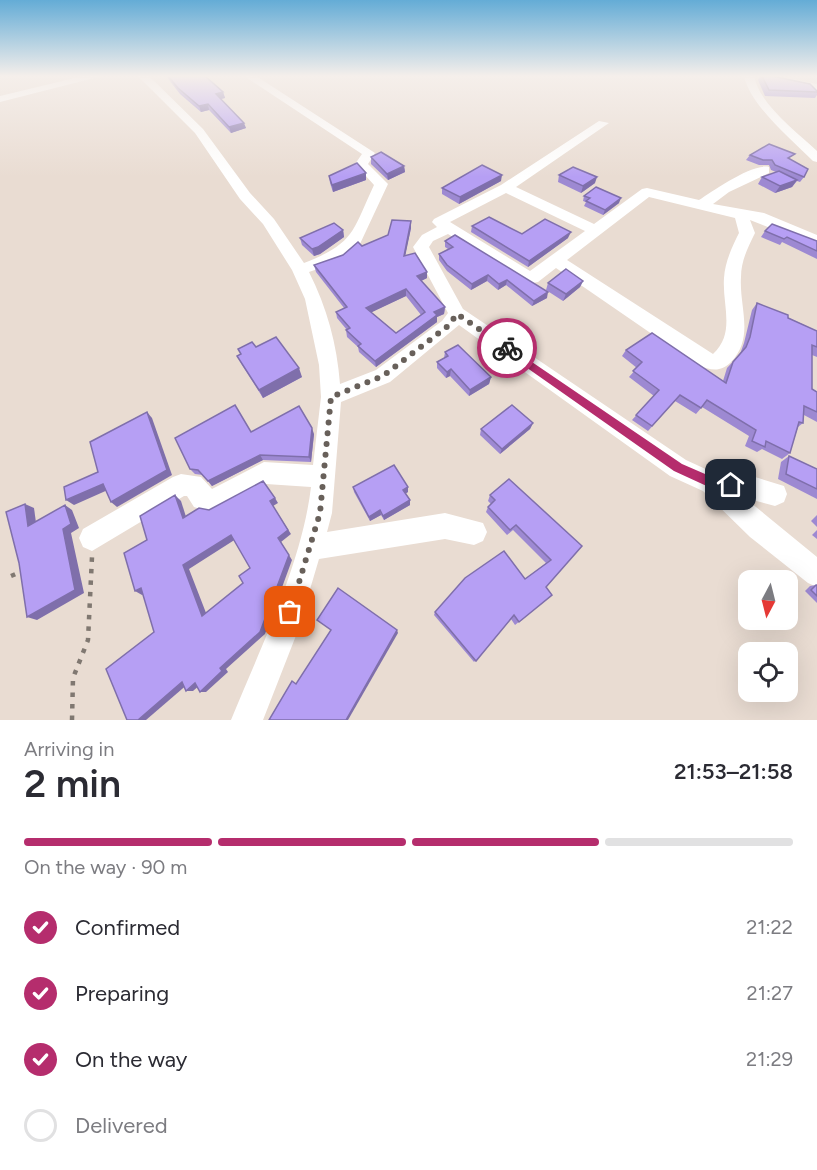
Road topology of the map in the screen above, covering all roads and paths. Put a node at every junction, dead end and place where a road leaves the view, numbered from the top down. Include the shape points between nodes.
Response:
1 (177, 110) edge
2 (301, 110) edge
3 (770, 110) edge
4 (603, 123) dead end
5 (817, 158) edge
6 (764, 170) dead end
7 (506, 188) junction
8 (703, 204) junction
9 (741, 215) junction
10 (448, 228) junction
11 (595, 230) junction
12 (817, 241) edge
13 (555, 260) junction
14 (300, 270) junction
15 (457, 314) junction
16 (331, 397) junction
17 (324, 477) junction
18 (711, 483) junction
19 (775, 494) dead end
20 (474, 532) dead end
21 (92, 538) joint
22 (311, 547) junction
23 (32, 567) edge
24 (817, 573) edge
25 (11, 576) dead end
26 (72, 720) edge
27 (247, 720) edge

1 - 14 street via 199,131
2 - 14 street via 369,153 361,164 381,184 354,243 337,256
3 - 5 street
4 - 7 street
6 - 8 street
7 - 10 street via 439,222
7 - 11 street
8 - 9 street
8 - 11 street via 647,192
9 - 12 street via 771,220
9 - 13 street via 747,233 735,257 732,281 738,334 726,356 717,363 704,360
10 - 13 street via 528,278
10 - 15 street via 427,238 422,246
11 - 13 street
14 - 16 street via 314,299 326,350
15 - 16 street via 448,326 383,376
15 - 18 street via 678,468
16 - 17 street
17 - 21 street via 264,473 213,501 203,499 193,485 181,484
17 - 22 street
18 - 19 street
18 - 24 street via 759,528
20 - 22 street via 445,525
21 - 26 path via 88,640 72,678
22 - 27 street via 283,633
23 - 25 path

